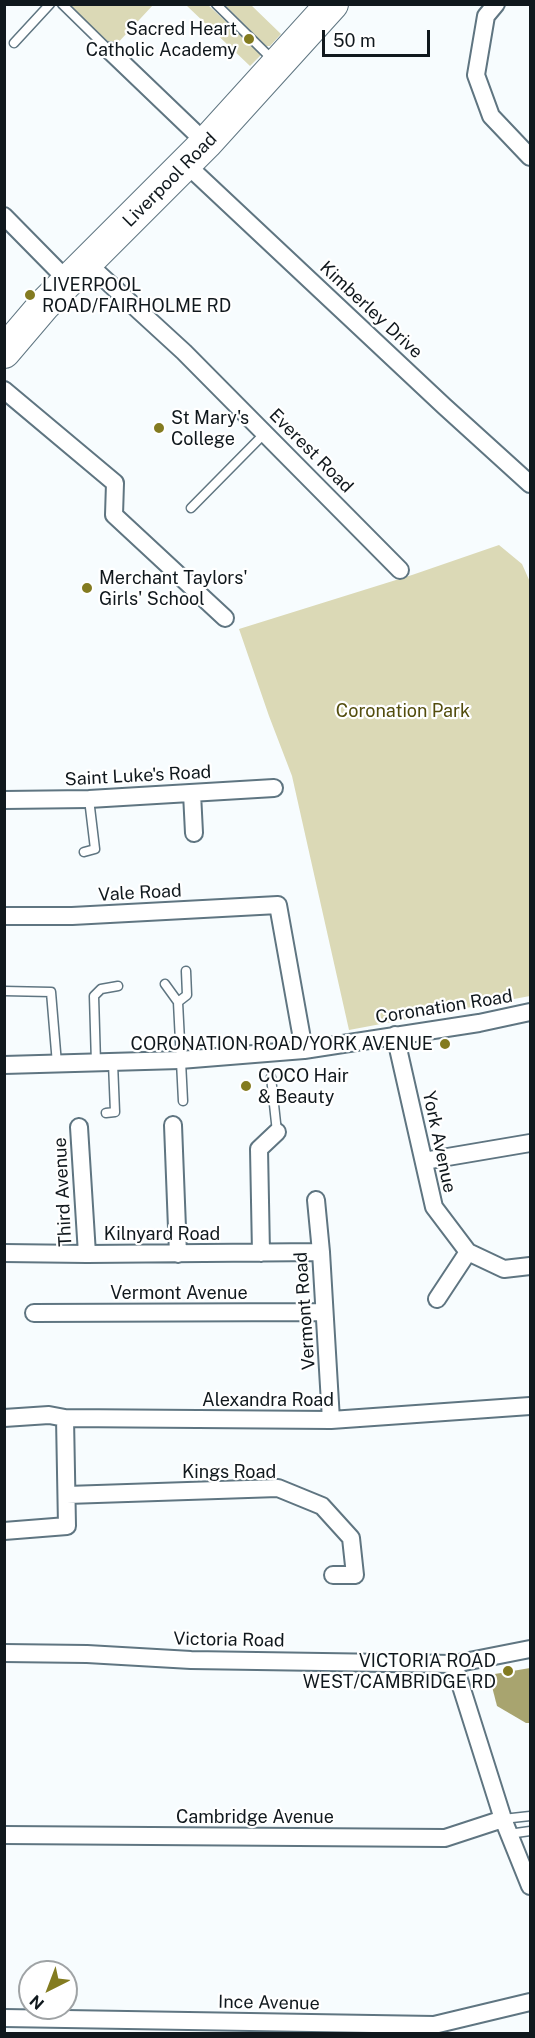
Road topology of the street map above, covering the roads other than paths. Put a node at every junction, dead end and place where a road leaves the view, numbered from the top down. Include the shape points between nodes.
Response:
1 (50, 4) edge
2 (62, 4) edge
3 (216, 4) edge
4 (496, 4) edge
5 (326, 7) edge
6 (14, 43) dead end
7 (110, 51) joint
8 (279, 66) junction
9 (196, 153) junction
10 (531, 157) edge
11 (4, 216) edge
12 (78, 272) junction
13 (4, 352) edge
14 (4, 390) edge
15 (265, 433) junction
16 (531, 484) edge
17 (191, 508) dead end
18 (400, 570) dead end
19 (225, 618) dead end
20 (274, 788) dead end
21 (192, 793) junction
22 (89, 799) junction
23 (4, 800) edge
24 (194, 833) dead end
25 (84, 852) dead end
26 (4, 916) edge
27 (186, 970) dead end
28 (165, 984) dead end
29 (118, 986) dead end
30 (4, 991) edge
31 (178, 1002) junction
32 (531, 1012) edge
33 (395, 1035) junction
34 (304, 1050) junction
35 (180, 1060) junction
36 (57, 1064) junction
37 (105, 1064) junction
38 (4, 1065) edge
39 (271, 1077) dead end
40 (183, 1101) dead end
41 (106, 1113) dead end
42 (173, 1125) dead end
43 (79, 1127) dead end
44 (277, 1132) joint
45 (531, 1143) edge
46 (424, 1161) junction
47 (316, 1200) dead end
48 (321, 1252) junction
49 (468, 1252) junction
50 (4, 1253) edge
51 (261, 1253) junction
52 (87, 1254) junction
53 (178, 1254) junction
54 (531, 1266) edge
55 (437, 1299) dead end
56 (324, 1312) junction
57 (34, 1313) dead end
58 (531, 1406) edge
59 (4, 1418) edge
60 (64, 1418) junction
61 (331, 1420) junction
62 (67, 1495) junction
63 (4, 1530) edge
64 (333, 1575) dead end
65 (531, 1649) edge
66 (4, 1653) edge
67 (454, 1664) junction
68 (531, 1816) edge
69 (506, 1826) junction
70 (531, 1831) edge
71 (4, 1835) edge
72 (531, 1886) edge
73 (531, 2002) edge
74 (4, 2018) edge

1 - 6 lane
2 - 7 lane
3 - 8 lane
4 - 10 street via 486,16 476,75 491,116
5 - 8 highway, Liverpool Road
7 - 9 street, Kimberley Drive
8 - 9 highway, Liverpool Road
9 - 12 highway, Liverpool Road
9 - 16 street, Kimberley Drive via 444,406
11 - 12 street, Everest Road
12 - 13 highway, Liverpool Road
12 - 15 street, Everest Road via 184,352
14 - 19 street via 115,483 114,514
15 - 17 lane
15 - 18 street, Everest Road
20 - 21 street, Saint Luke's Road
21 - 22 street, Saint Luke's Road
21 - 24 street
22 - 23 street, Saint Luke's Road
22 - 25 lane via 94,849
26 - 34 street, Vale Road via 278,905
27 - 31 lane via 187,995
28 - 31 lane
29 - 37 lane via 100,989 94,996
30 - 36 lane via 51,992
31 - 35 lane
32 - 33 street, Coronation Road
33 - 34 street, Coronation Road
33 - 46 street, York Avenue
34 - 35 street, Coronation Road
35 - 37 street, Coronation Road
35 - 40 lane
36 - 37 street, Coronation Road
36 - 38 street, Coronation Road
37 - 41 lane via 115,1112
39 - 44 lane
42 - 53 street
43 - 52 street, Third Avenue
44 - 51 street via 259,1149
45 - 46 street
46 - 49 street, York Avenue via 434,1207
47 - 48 street, Vermont Road
48 - 51 street, Kilnyard Road
48 - 56 street, Vermont Road
49 - 54 street, York Avenue via 504,1269
49 - 55 street
50 - 52 street, Kilnyard Road
51 - 53 street, Kilnyard Road
52 - 53 street, Kilnyard Road
56 - 57 street, Vermont Avenue
56 - 61 street, Vermont Road
58 - 61 street, Alexandra Road
59 - 60 street, Alexandra Road
60 - 61 street, Alexandra Road
60 - 62 street
62 - 63 street via 67,1526
62 - 64 street, Kings Road via 278,1488 322,1506 351,1538 355,1575
65 - 67 street, Victoria Road
66 - 67 street, Victoria Road
67 - 69 street
68 - 69 lane
69 - 70 lane
69 - 71 street, Cambridge Avenue via 445,1838
69 - 72 street
73 - 74 street, Ince Avenue via 434,2025

